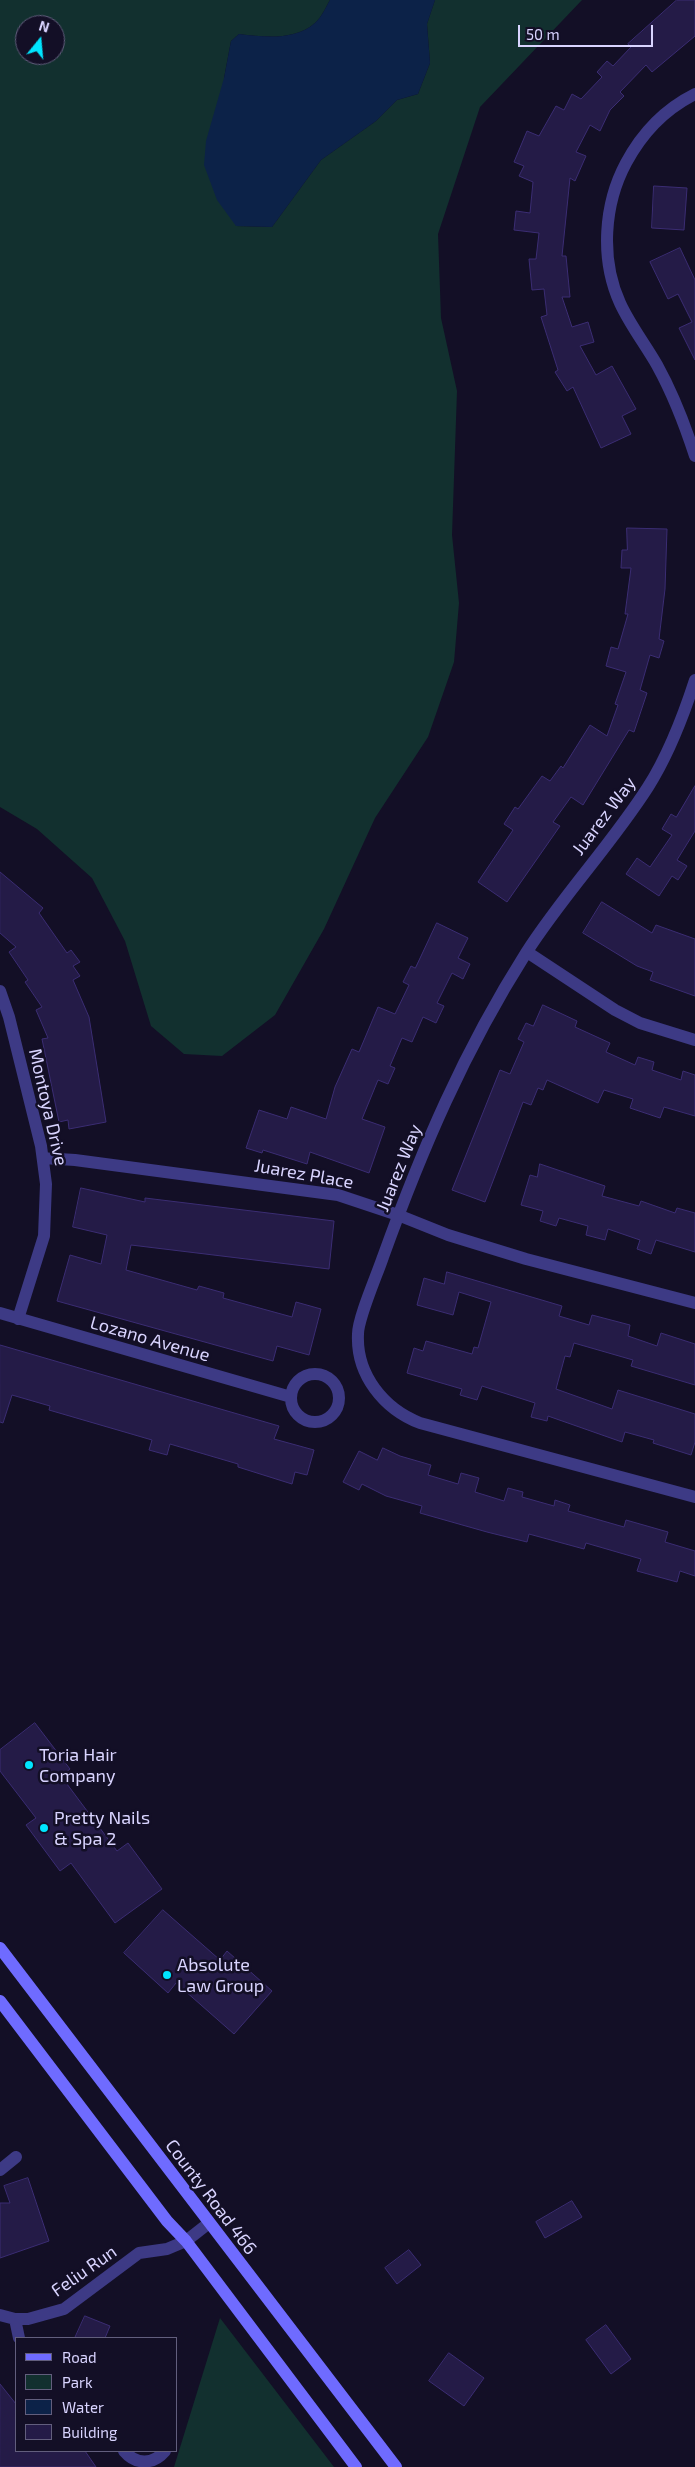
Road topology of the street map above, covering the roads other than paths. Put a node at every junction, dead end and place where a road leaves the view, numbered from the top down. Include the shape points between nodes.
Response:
1 (695, 94) edge
2 (695, 456) edge
3 (695, 680) edge
4 (527, 952) junction
5 (0, 991) edge
6 (695, 1040) edge
7 (43, 1158) junction
8 (398, 1215) junction
9 (695, 1304) edge
10 (0, 1314) edge
11 (18, 1319) junction
12 (291, 1397) dead end
13 (695, 1497) edge
14 (0, 1948) edge
15 (0, 2001) edge
16 (16, 2157) dead end
17 (0, 2170) edge
18 (209, 2223) junction
19 (186, 2241) junction
20 (0, 2315) edge
21 (15, 2319) junction
22 (19, 2337) edge
23 (125, 2452) edge
24 (164, 2452) edge
25 (356, 2467) edge
26 (396, 2467) edge

1 - 2 street via 661,116 635,146 620,175 610,207 606,238 610,271 619,301 657,366 685,424
3 - 4 street, Juarez Way via 685,710 648,786
4 - 6 street via 615,1010 640,1023
4 - 8 street, Juarez Way via 483,1025 451,1088
5 - 7 street, Montoya Drive
7 - 8 street, Juarez Place via 304,1189 338,1195
7 - 11 street, Montoya Drive via 46,1184 44,1236
8 - 9 street, Juarez Place via 448,1235 526,1259
8 - 13 street, Juarez Way via 357,1333 360,1363 385,1401 403,1416 420,1424
10 - 11 street, Lozano Avenue
11 - 12 street, Lozano Avenue
14 - 18 main road, County Road 466
15 - 19 main road via 167,2221
16 - 17 street
18 - 19 street, Feliu Run
18 - 26 main road, County Road 466
19 - 21 street, Feliu Run via 167,2249 139,2253 64,2309 28,2319
19 - 25 main road
20 - 21 street, Feliu Run
21 - 22 street
23 - 24 street via 131,2458 146,2462

